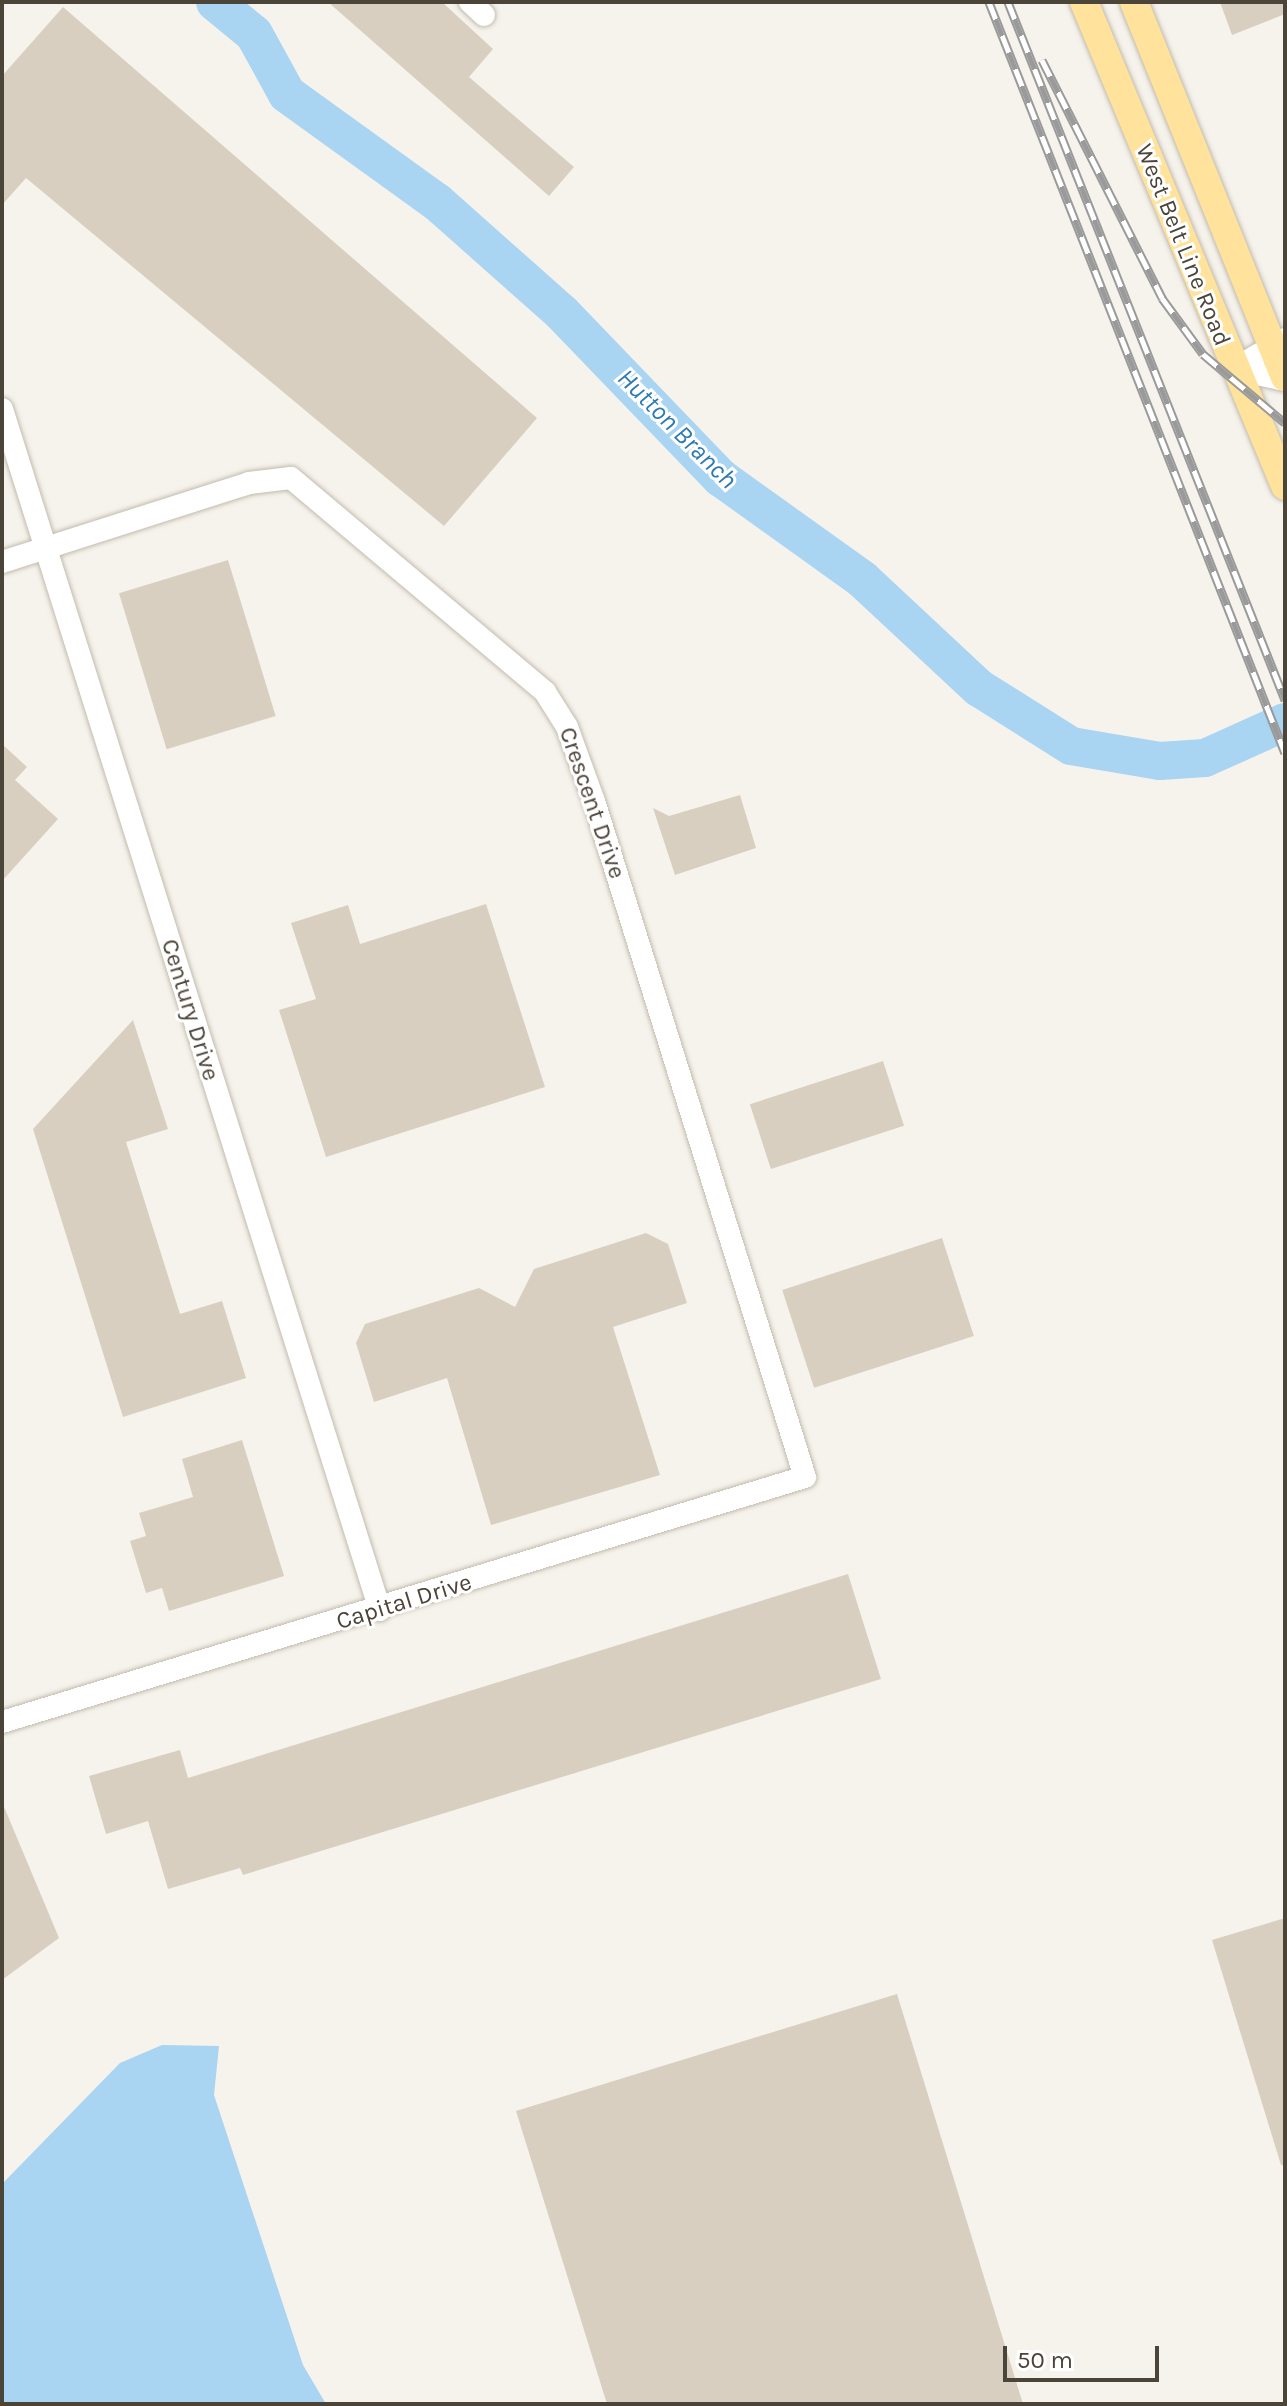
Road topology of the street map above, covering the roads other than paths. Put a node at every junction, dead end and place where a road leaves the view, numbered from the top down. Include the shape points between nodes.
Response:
1 (1084, 2) edge
2 (1134, 2) edge
3 (1278, 342) edge
4 (1234, 369) junction
5 (1285, 378) edge
6 (2, 409) edge
7 (1285, 486) edge
8 (45, 547) junction
9 (2, 562) edge
10 (805, 1477) joint
11 (380, 1610) junction
12 (2, 1722) edge

1 - 4 main road, West Belt Line Road
2 - 3 main road, West Belt Line Road
3 - 4 street
3 - 5 main road, West Belt Line Road
4 - 5 street
4 - 7 main road, West Belt Line Road
6 - 8 street, Century Drive
8 - 9 street, Crescent Drive
8 - 10 street, Crescent Drive via 249,483 291,478 558,707 594,801
8 - 11 street, Century Drive
10 - 11 street, Capital Drive
11 - 12 street, Capital Drive

